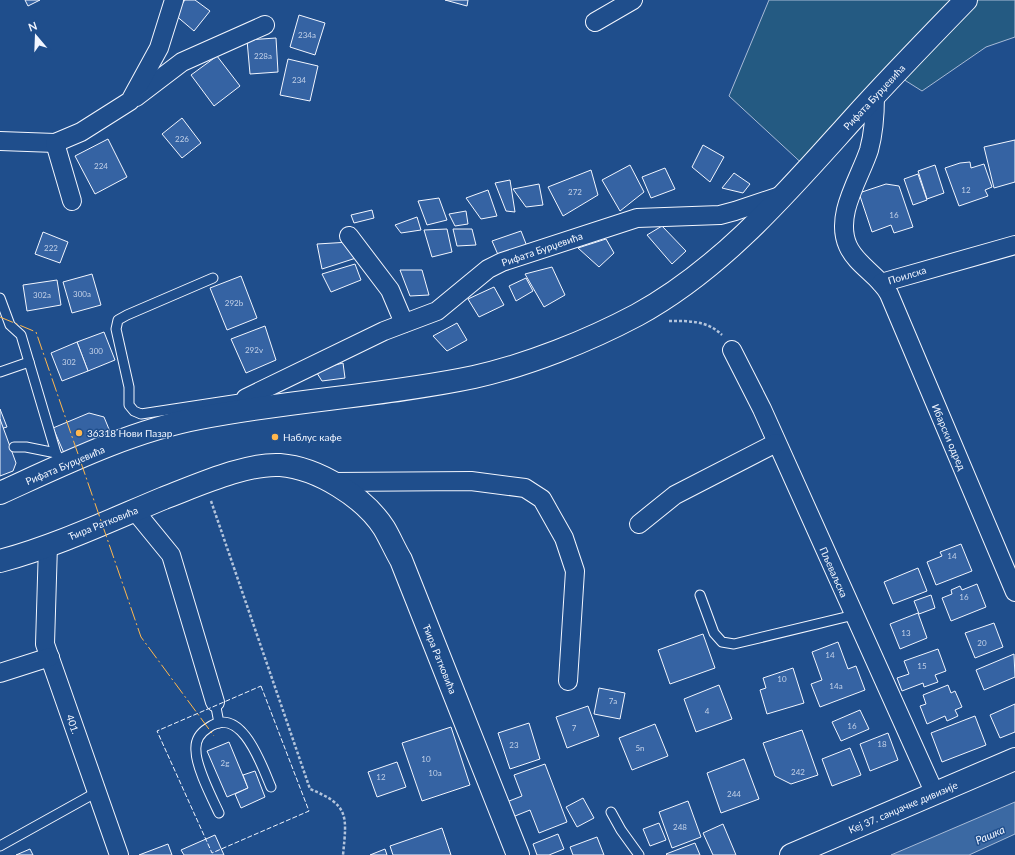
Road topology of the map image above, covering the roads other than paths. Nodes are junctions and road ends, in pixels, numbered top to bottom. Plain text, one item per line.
1 (174, 0) edge
2 (633, 0) edge
3 (966, 0) edge
4 (595, 22) dead end
5 (265, 24) dead end
6 (875, 95) junction
7 (130, 101) junction
8 (0, 141) edge
9 (55, 142) junction
10 (784, 194) junction
11 (72, 201) dead end
12 (349, 236) dead end
13 (1015, 245) edge
14 (213, 278) dead end
15 (881, 282) junction
16 (0, 298) edge
17 (404, 323) junction
18 (732, 350) road end
19 (29, 362) junction
20 (0, 372) edge
21 (247, 404) junction
22 (776, 442) junction
23 (14, 447) dead end
24 (58, 459) junction
25 (334, 482) junction
26 (0, 493) edge
27 (135, 511) junction
28 (639, 524) dead end
29 (48, 545) junction
30 (0, 561) edge
31 (1015, 592) edge
32 (700, 594) dead end
33 (854, 615) junction
34 (50, 657) junction
35 (0, 673) edge
36 (568, 681) dead end
37 (215, 702) joint
38 (219, 723) junction
39 (1015, 759) edge
40 (271, 787) dead end
41 (97, 792) junction
42 (935, 794) junction
43 (611, 812) dead end
44 (219, 814) dead end
45 (0, 846) edge
46 (119, 855) edge
47 (518, 855) edge
48 (639, 855) edge
49 (791, 855) edge

1 - 7 street
2 - 4 street
3 - 6 main road, Рифата Бурџевића
5 - 7 street
6 - 10 main road, Рифата Бурџевића
6 - 15 street, Поилска
7 - 9 street
8 - 9 street
9 - 11 street
10 - 17 street, Рифата Бурџевића
10 - 21 main road, Рифата Бурџевића
12 - 17 street
13 - 15 street, Поилска
14 - 21 lane
15 - 31 street, Ибарски одред
16 - 19 lane
17 - 21 street, Рифата Бурџевића
18 - 22 street, Пљеваљска
19 - 20 lane
19 - 24 lane
21 - 24 main road, Рифата Бурџевића
22 - 28 street
22 - 33 street, Пљеваљска
23 - 24 lane
24 - 26 main road, Рифата Бурџевића
25 - 27 main road, Ћира Ратковића
25 - 36 street, Ћира Ратковића
25 - 47 main road, Ћира Ратковића
27 - 29 main road, Ћира Ратковића
27 - 37 street
29 - 30 main road, Ћира Ратковића
29 - 34 street, 401.
32 - 33 lane
33 - 42 street, Пљеваљска
34 - 35 street
34 - 41 street, 401.
37 - 38 lane
38 - 40 lane
38 - 44 lane
39 - 42 main road, Кеј 37. санџачке дивизије
41 - 45 lane
41 - 46 street, 401.
42 - 49 main road, Кеј 37. санџачке дивизије
43 - 48 lane

